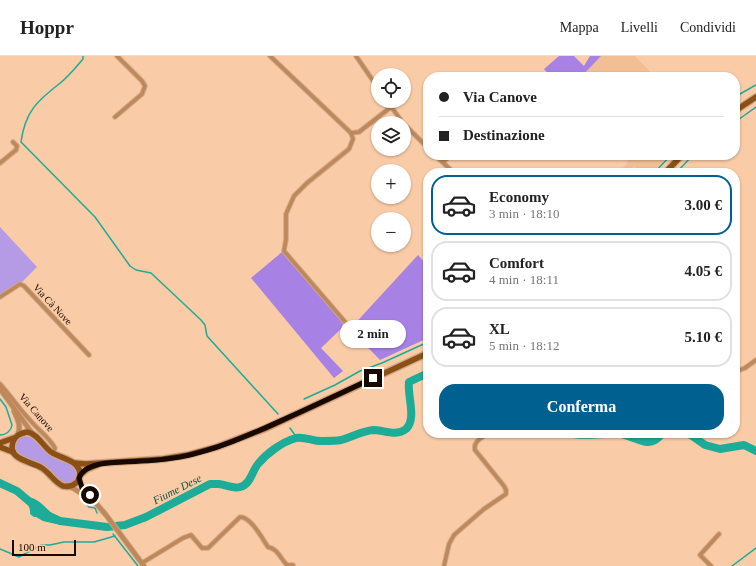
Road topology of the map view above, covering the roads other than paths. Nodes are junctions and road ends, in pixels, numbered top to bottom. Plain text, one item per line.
1 (117, 56) edge
2 (270, 56) edge
3 (356, 56) edge
4 (371, 78) edge
5 (756, 97) edge
6 (740, 107) edge
7 (390, 108) edge
8 (392, 108) edge
9 (398, 116) edge
10 (115, 118) dead end
11 (411, 130) edge
12 (351, 133) junction
13 (13, 142) dead end
14 (423, 143) edge
15 (441, 160) edge
16 (677, 160) edge
17 (443, 162) joint
18 (0, 163) edge
19 (449, 168) edge
20 (670, 168) edge
21 (0, 297) edge
22 (346, 323) dead end
23 (423, 354) edge
24 (89, 355) dead end
25 (756, 360) edge
26 (740, 370) edge
27 (0, 384) edge
28 (0, 389) edge
29 (11, 402) junction
30 (32, 433) junction
31 (16, 437) junction
32 (481, 438) edge
33 (0, 443) edge
34 (0, 448) edge
35 (13, 452) junction
36 (52, 453) junction
37 (109, 462) junction
38 (74, 463) junction
39 (79, 476) junction
40 (68, 486) junction
41 (97, 503) junction
42 (719, 534) dead end
43 (143, 565) edge
44 (293, 565) dead end
45 (444, 566) edge
46 (711, 566) edge

1 - 10 street
2 - 12 street
3 - 4 street
5 - 6 main road
7 - 12 street
8 - 9 street
11 - 14 street
12 - 22 street
13 - 18 street
15 - 17 street
16 - 20 main road
17 - 19 street
21 - 24 street, Via Cà Nove
23 - 37 main road
25 - 26 street
27 - 36 street, Via Canove
28 - 29 street, Via Canove
29 - 30 street, Via Canove
29 - 31 street, Via Canove
30 - 31 main road
30 - 36 main road
31 - 33 main road
31 - 35 main road
32 - 45 street
34 - 35 main road
35 - 40 main road
36 - 38 main road
37 - 38 main road
37 - 39 main road
38 - 39 main road
39 - 40 main road
39 - 41 street
40 - 41 street
41 - 43 street
42 - 46 street
43 - 44 street

